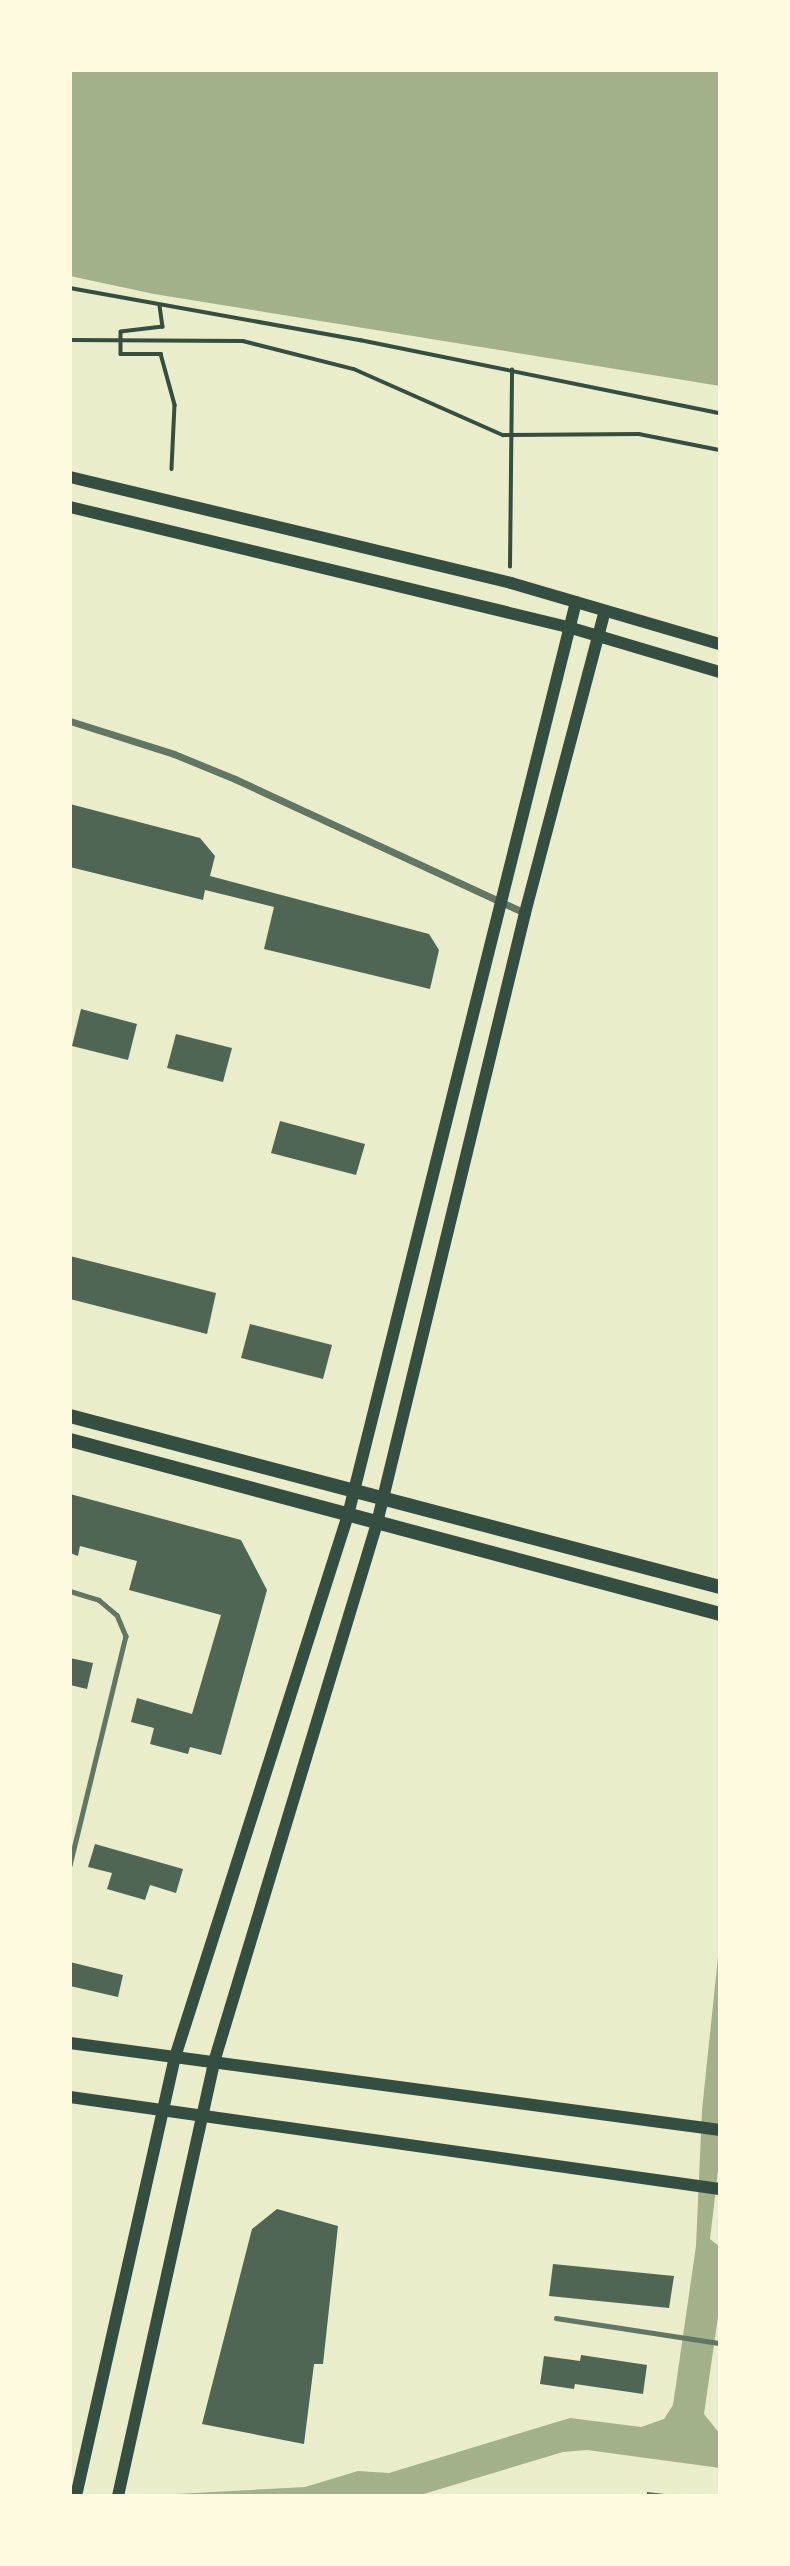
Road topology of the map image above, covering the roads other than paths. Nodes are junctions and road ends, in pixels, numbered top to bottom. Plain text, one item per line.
1 (70, 477) edge
2 (70, 506) edge
3 (576, 602) junction
4 (605, 611) junction
5 (568, 628) junction
6 (598, 636) junction
7 (720, 644) edge
8 (720, 672) edge
9 (70, 721) edge
10 (501, 902) junction
11 (525, 913) junction
12 (70, 1416) edge
13 (70, 1440) edge
14 (354, 1491) junction
15 (383, 1499) junction
16 (348, 1515) junction
17 (377, 1523) junction
18 (720, 1587) edge
19 (70, 1591) edge
20 (720, 1614) edge
21 (70, 1865) edge
22 (70, 2043) edge
23 (176, 2057) junction
24 (214, 2062) junction
25 (70, 2097) edge
26 (164, 2109) junction
27 (202, 2114) junction
28 (720, 2130) edge
29 (720, 2189) edge
30 (556, 2318) dead end
31 (720, 2343) edge
32 (77, 2493) edge
33 (118, 2496) edge

1 - 3 main road
2 - 5 main road
3 - 4 main road
3 - 5 main road
4 - 6 main road
4 - 7 main road
5 - 6 main road
5 - 10 main road
6 - 8 main road
6 - 11 main road
9 - 10 street
10 - 11 street
10 - 14 main road
11 - 15 main road
12 - 14 main road
13 - 16 main road
14 - 15 main road
14 - 16 main road
15 - 17 main road
15 - 18 main road
16 - 17 main road
16 - 23 main road
17 - 20 main road
17 - 24 main road
19 - 21 lane
22 - 23 main road
23 - 24 main road
23 - 26 main road
24 - 27 main road
24 - 28 main road
25 - 26 main road
26 - 27 main road
26 - 32 main road
27 - 29 main road
27 - 33 main road
30 - 31 lane

